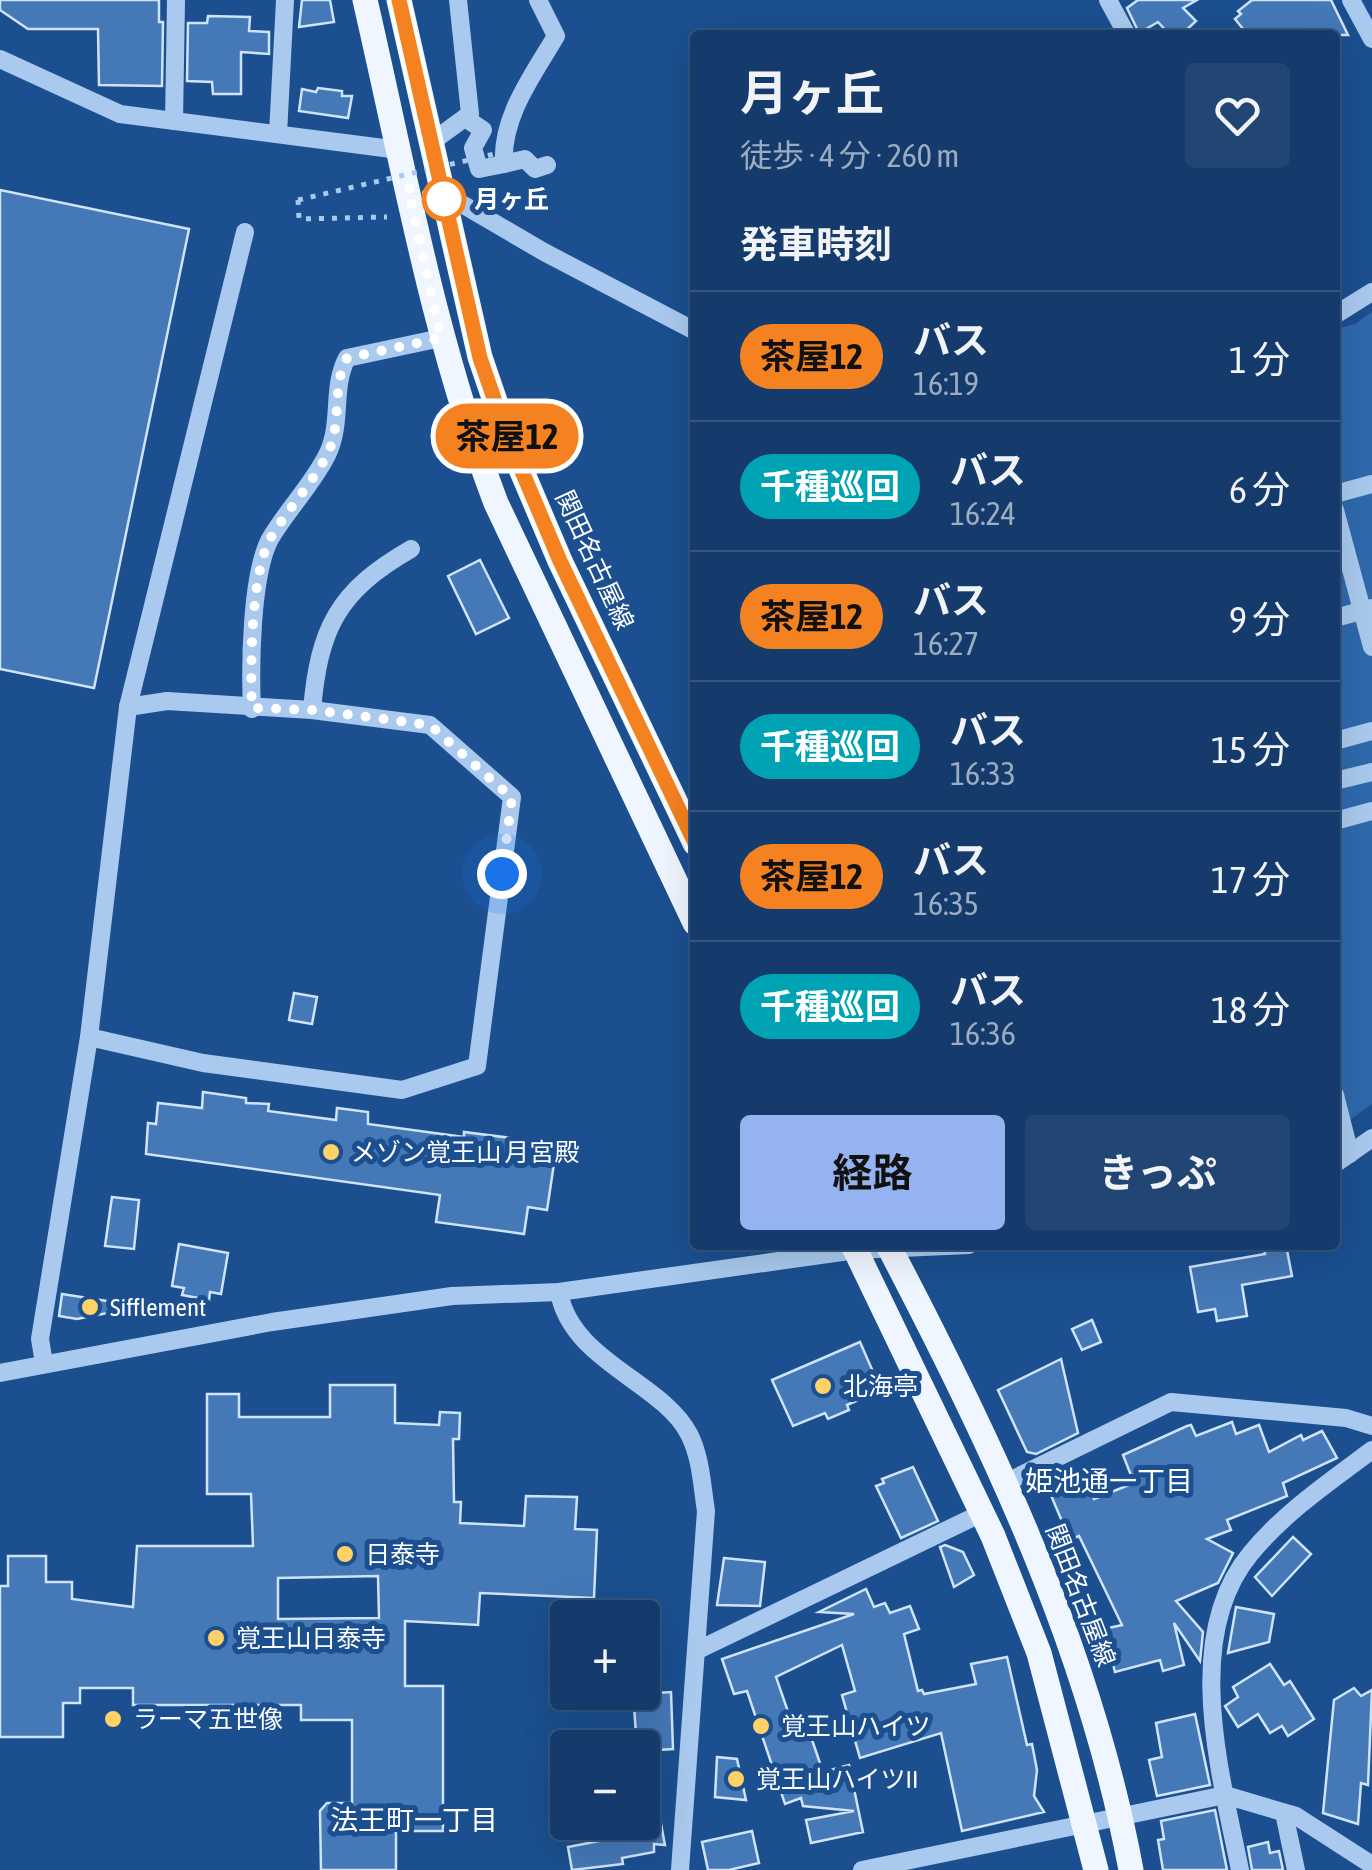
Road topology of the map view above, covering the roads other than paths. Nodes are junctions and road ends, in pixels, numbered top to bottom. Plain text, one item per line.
1 (176, 0) edge
2 (285, 0) edge
3 (364, 0) edge
4 (399, 0) edge
5 (458, 0) edge
6 (538, 0) edge
7 (1108, 0) edge
8 (1352, 0) edge
9 (1124, 30) edge
10 (1372, 39) edge
11 (0, 59) edge
12 (465, 118) junction
13 (174, 121) junction
14 (278, 134) junction
15 (433, 141) junction
16 (399, 150) junction
17 (504, 158) junction
18 (546, 165) dead end
19 (443, 193) junction
20 (245, 232) dead end
21 (1372, 292) edge
22 (1340, 313) edge
23 (690, 328) edge
24 (441, 338) junction
25 (1372, 484) edge
26 (1340, 493) edge
27 (1340, 525) edge
28 (411, 550) dead end
29 (1367, 609) edge
30 (1340, 617) edge
31 (1372, 647) edge
32 (128, 706) junction
33 (252, 708) junction
34 (312, 710) junction
35 (1372, 731) edge
36 (1340, 741) edge
37 (1372, 772) edge
38 (1340, 781) edge
39 (1372, 812) edge
40 (1340, 821) edge
41 (690, 834) edge
42 (690, 912) edge
43 (89, 1037) junction
44 (1372, 1138) edge
45 (1343, 1159) edge
46 (842, 1250) edge
47 (856, 1250) edge
48 (890, 1250) edge
49 (559, 1292) junction
50 (44, 1363) junction
51 (0, 1374) edge
52 (1371, 1425) edge
53 (1372, 1450) edge
54 (1005, 1483) junction
55 (982, 1513) junction
56 (696, 1651) junction
57 (1225, 1796) junction
58 (1284, 1812) junction
59 (1122, 1816) junction
60 (1083, 1822) junction
61 (1372, 1865) edge
62 (680, 1870) edge
63 (862, 1870) edge
64 (1096, 1870) edge
65 (1132, 1870) edge
66 (1240, 1870) edge
67 (1296, 1870) edge

1 - 13 street
2 - 14 street
3 - 16 main road
4 - 15 main road, 関田名古屋線
5 - 12 street
6 - 17 street
7 - 9 street
8 - 10 street
11 - 13 street
12 - 15 street
12 - 17 street
13 - 14 street
14 - 16 street
15 - 19 main road, 関田名古屋線
16 - 24 main road
17 - 18 street
19 - 23 street
19 - 41 main road, 関田名古屋線
20 - 32 street
21 - 22 street
24 - 33 street
24 - 42 main road
25 - 26 street
27 - 29 street
28 - 34 street
29 - 30 street
29 - 31 street
32 - 33 street
32 - 43 street
33 - 34 street
34 - 43 street
35 - 36 street
37 - 38 street
39 - 40 street
43 - 50 street
44 - 45 street
46 - 49 street
47 - 55 main road
48 - 54 main road, 関田名古屋線
49 - 50 street
49 - 56 street
50 - 51 street
52 - 54 street
53 - 57 street
54 - 59 main road, 関田名古屋線
55 - 56 street
55 - 60 main road
56 - 62 street
57 - 58 street
57 - 59 street
57 - 66 street
58 - 61 street
58 - 67 street
59 - 60 street
59 - 65 main road, 関田名古屋線
60 - 63 street
60 - 64 main road

